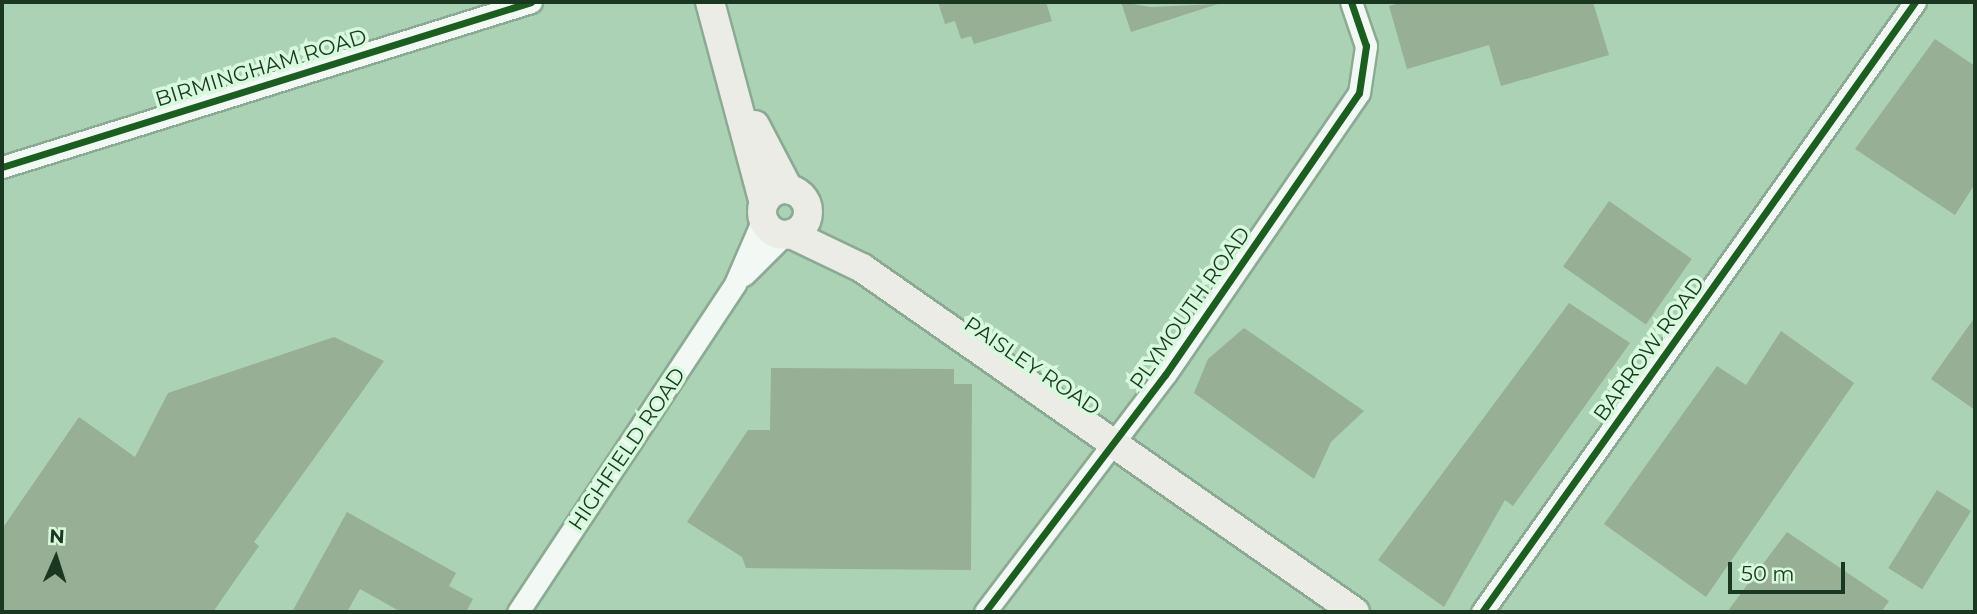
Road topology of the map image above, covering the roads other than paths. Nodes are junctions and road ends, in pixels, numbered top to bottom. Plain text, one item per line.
1 (531, 2) edge
2 (710, 2) edge
3 (1351, 2) edge
4 (1915, 2) edge
5 (2, 167) edge
6 (783, 215) junction
7 (1116, 444) junction
8 (518, 612) edge
9 (985, 612) edge
10 (1354, 612) edge
11 (1482, 612) edge

1 - 5 street, BIRMINGHAM ROAD
2 - 6 main road, PAISLEY ROAD
3 - 7 street, PLYMOUTH ROAD
4 - 11 street, BARROW ROAD
6 - 7 main road, PAISLEY ROAD
6 - 8 street, HIGHFIELD ROAD
7 - 9 street, PLYMOUTH ROAD
7 - 10 main road, PAISLEY ROAD

